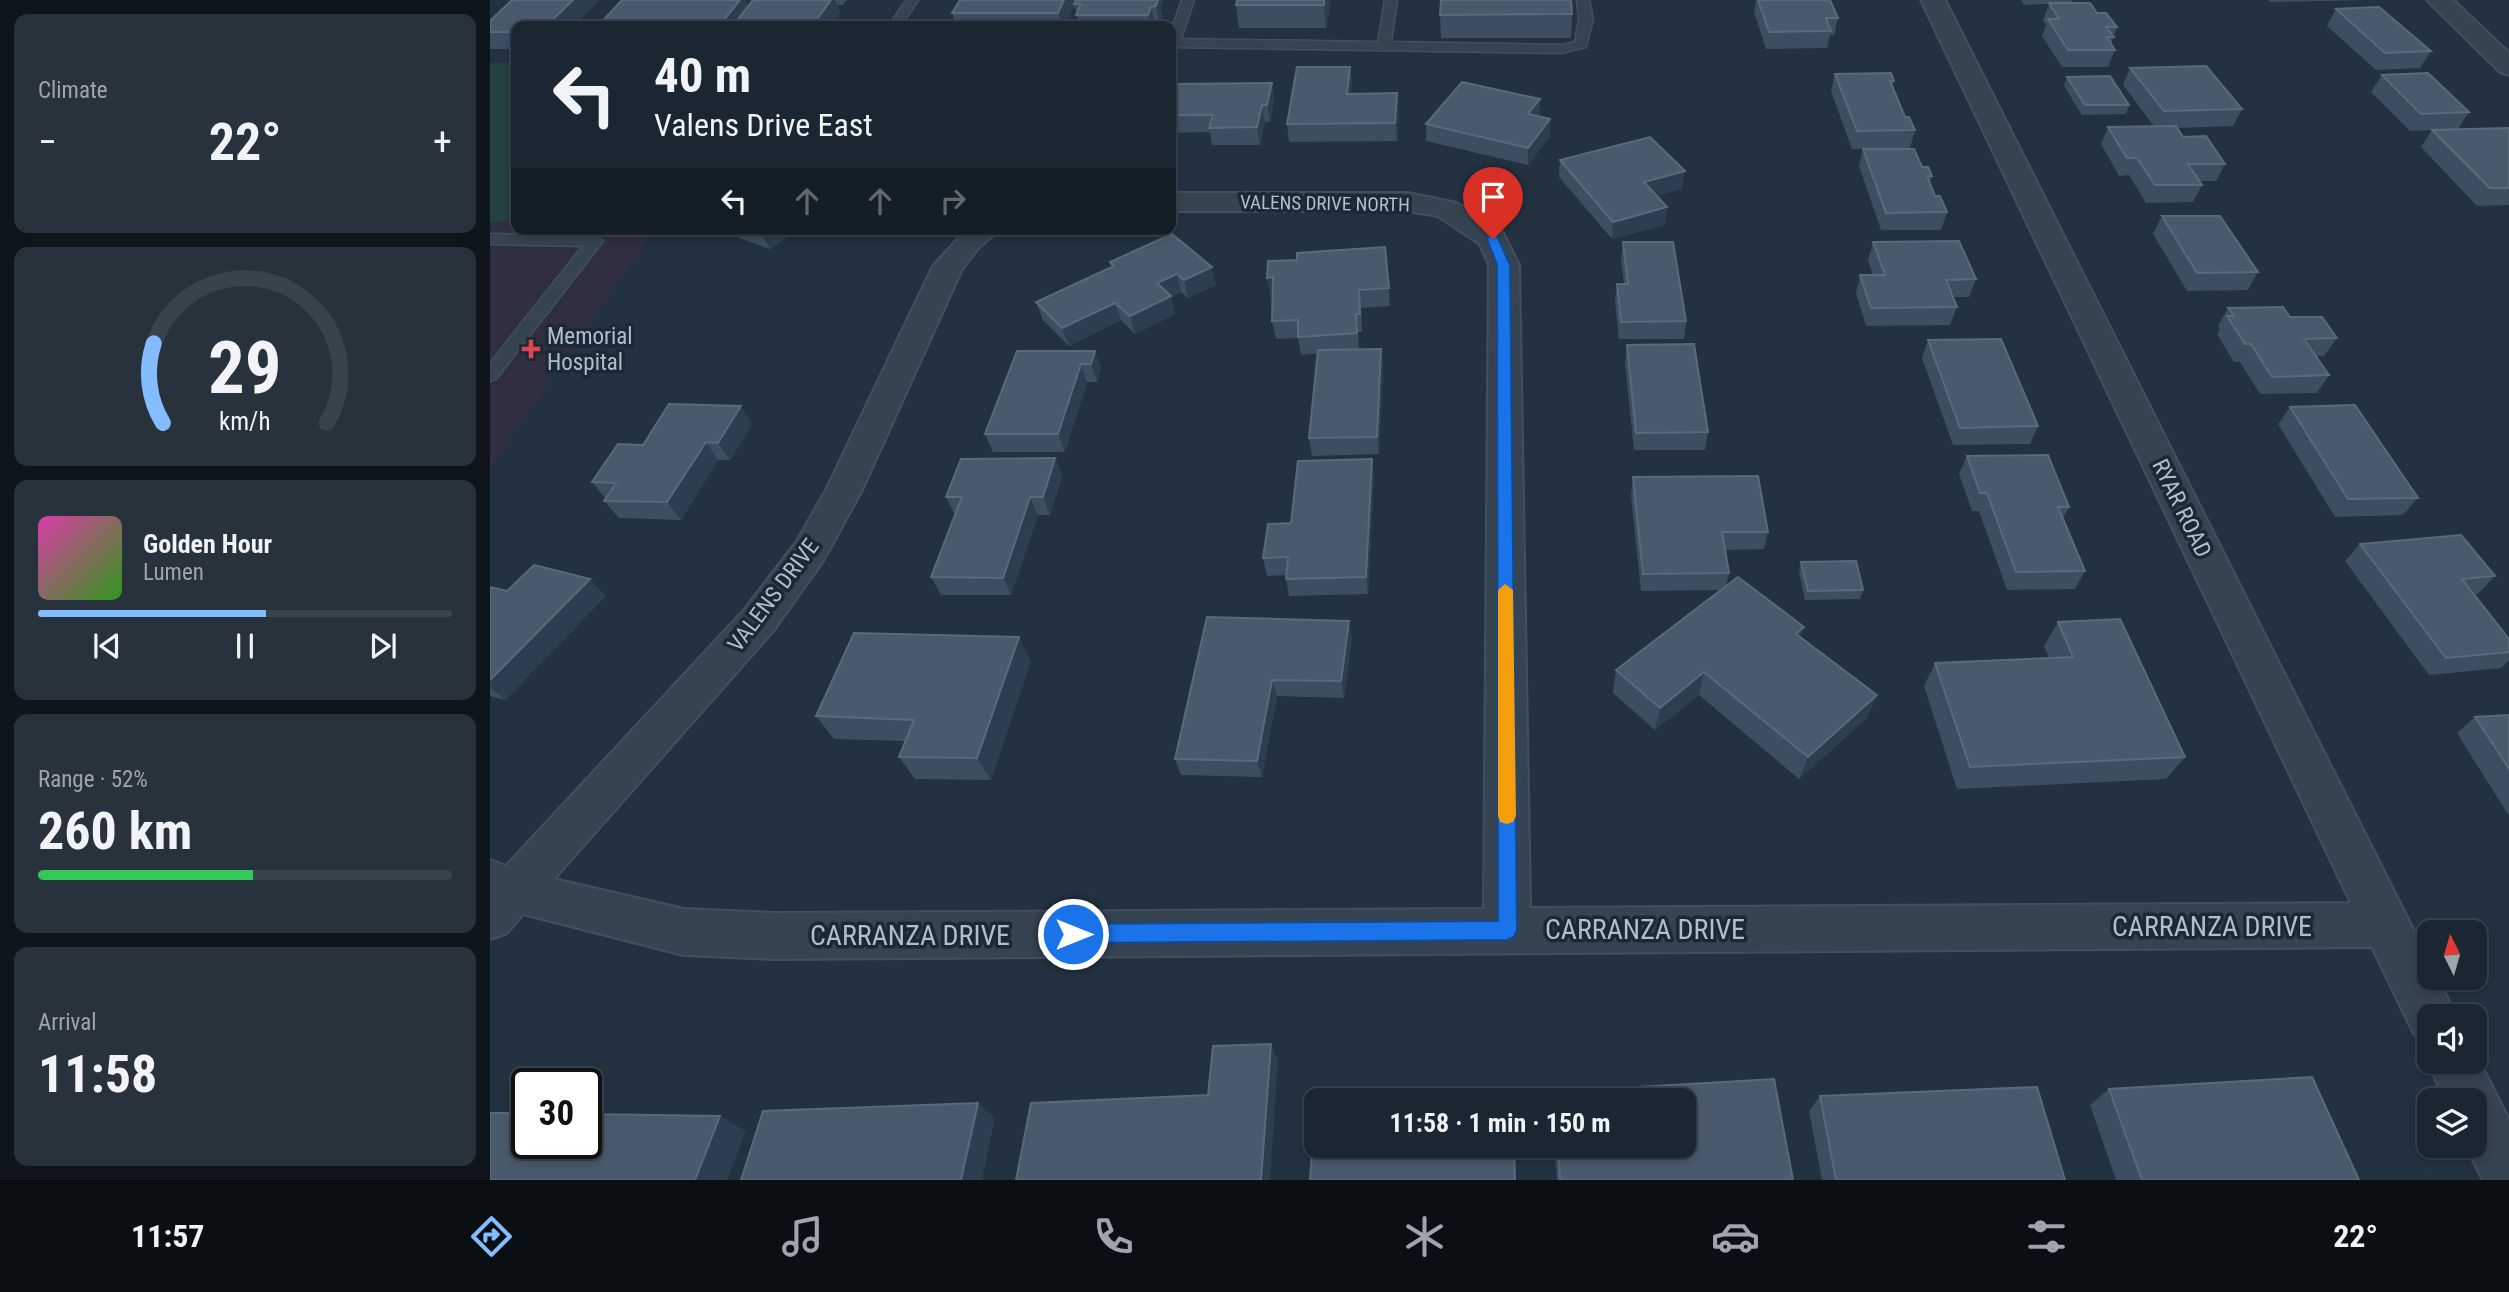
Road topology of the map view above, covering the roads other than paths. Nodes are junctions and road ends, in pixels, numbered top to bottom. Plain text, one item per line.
1 (912, 0) edge
2 (1188, 0) edge
3 (1391, 0) edge
4 (1583, 0) edge
5 (1933, 0) edge
6 (2439, 0) edge
7 (898, 21) edge
8 (1176, 32) edge
9 (1176, 43) edge
10 (1384, 47) junction
11 (2509, 67) edge
12 (1176, 202) edge
13 (978, 235) edge
14 (490, 239) edge
15 (490, 375) edge
16 (498, 896) edge
17 (2386, 925) junction
18 (1507, 930) junction
19 (2425, 1004) edge
20 (2487, 1132) edge
21 (2509, 1176) edge

1 - 7 lane
2 - 8 lane
3 - 10 lane
4 - 10 lane
5 - 17 street, RYAR ROAD
6 - 11 street
9 - 10 lane
12 - 18 street, VALENS DRIVE NORTH
13 - 16 street, VALENS DRIVE
14 - 15 lane
16 - 18 street, CARRANZA DRIVE
17 - 18 street, CARRANZA DRIVE
17 - 19 street, RYAR ROAD
20 - 21 street

